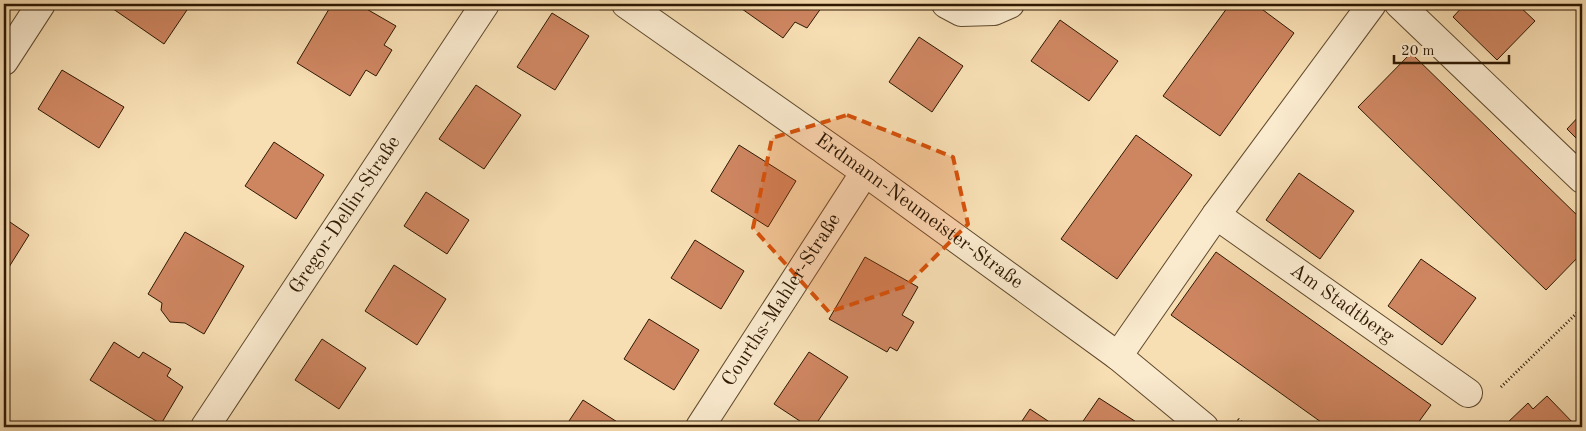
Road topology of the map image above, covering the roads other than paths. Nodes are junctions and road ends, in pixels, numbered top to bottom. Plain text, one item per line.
1 (41, 4) edge
2 (485, 4) edge
3 (626, 4) edge
4 (946, 4) edge
5 (1010, 4) edge
6 (1372, 4) edge
7 (1399, 4) edge
8 (4, 61) edge
9 (866, 172) junction
10 (1582, 178) edge
11 (1216, 215) junction
12 (1118, 356) junction
13 (1468, 393) dead end
14 (1202, 426) edge
15 (206, 427) edge
16 (700, 427) edge

1 - 8 street
2 - 15 street, Gregor-Dellin-Straße
3 - 9 street, Erdmann-Neumeister-Straße
4 - 5 street
6 - 11 street
7 - 10 street
9 - 12 street, Erdmann-Neumeister-Straße
9 - 16 street, Courths-Mahler-Straße
11 - 12 street
11 - 13 street, Am Stadtberg
12 - 14 street, Erdmann-Neumeister-Straße

